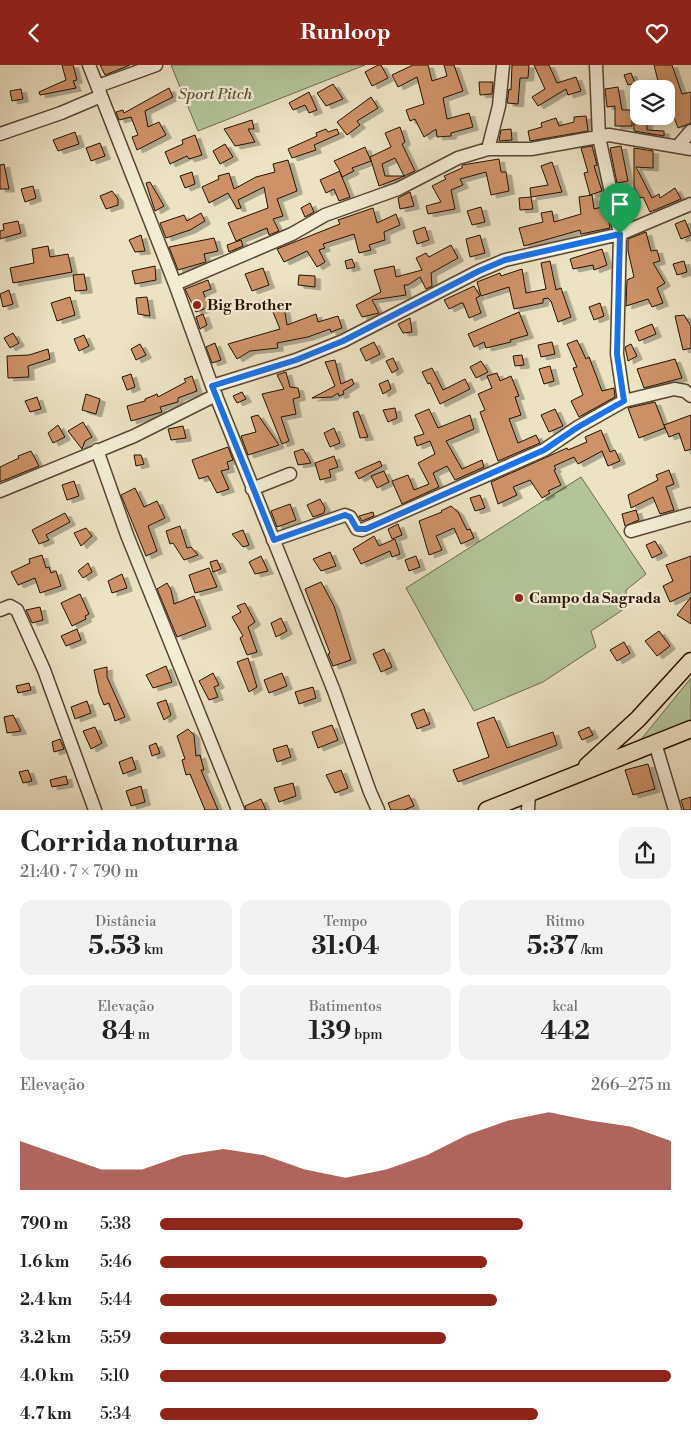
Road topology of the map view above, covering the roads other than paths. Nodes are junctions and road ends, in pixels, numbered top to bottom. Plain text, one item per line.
1 (89, 65) edge
2 (156, 65) edge
3 (503, 65) edge
4 (596, 65) edge
5 (100, 91) junction
6 (691, 131) edge
7 (0, 134) edge
8 (599, 137) junction
9 (678, 147) junction
10 (488, 149) junction
11 (691, 149) edge
12 (691, 204) edge
13 (620, 234) junction
14 (175, 284) junction
15 (214, 391) junction
16 (691, 396) edge
17 (624, 401) junction
18 (97, 450) junction
19 (290, 474) dead end
20 (252, 489) junction
21 (0, 491) edge
22 (691, 514) edge
23 (631, 531) dead end
24 (274, 540) junction
25 (0, 610) edge
26 (691, 661) edge
27 (691, 729) edge
28 (654, 743) junction
29 (580, 773) junction
30 (529, 793) junction
31 (95, 810) edge
32 (238, 810) edge
33 (378, 810) edge
34 (487, 810) edge
35 (528, 810) edge
36 (675, 810) edge

1 - 5 street
2 - 5 street
3 - 10 street
4 - 8 street
5 - 7 street
5 - 14 street
6 - 9 street
8 - 9 street
8 - 10 street
8 - 13 street
9 - 11 street
10 - 14 street
12 - 13 street
13 - 15 street
13 - 17 street
14 - 15 street
15 - 18 street
15 - 20 street
16 - 17 street
17 - 24 street
18 - 21 street
18 - 32 street
19 - 20 street
20 - 24 street
22 - 23 street
24 - 33 street
25 - 31 street
26 - 29 main road
27 - 28 main road
28 - 29 main road
28 - 36 street
29 - 30 main road
30 - 34 main road
30 - 35 street

